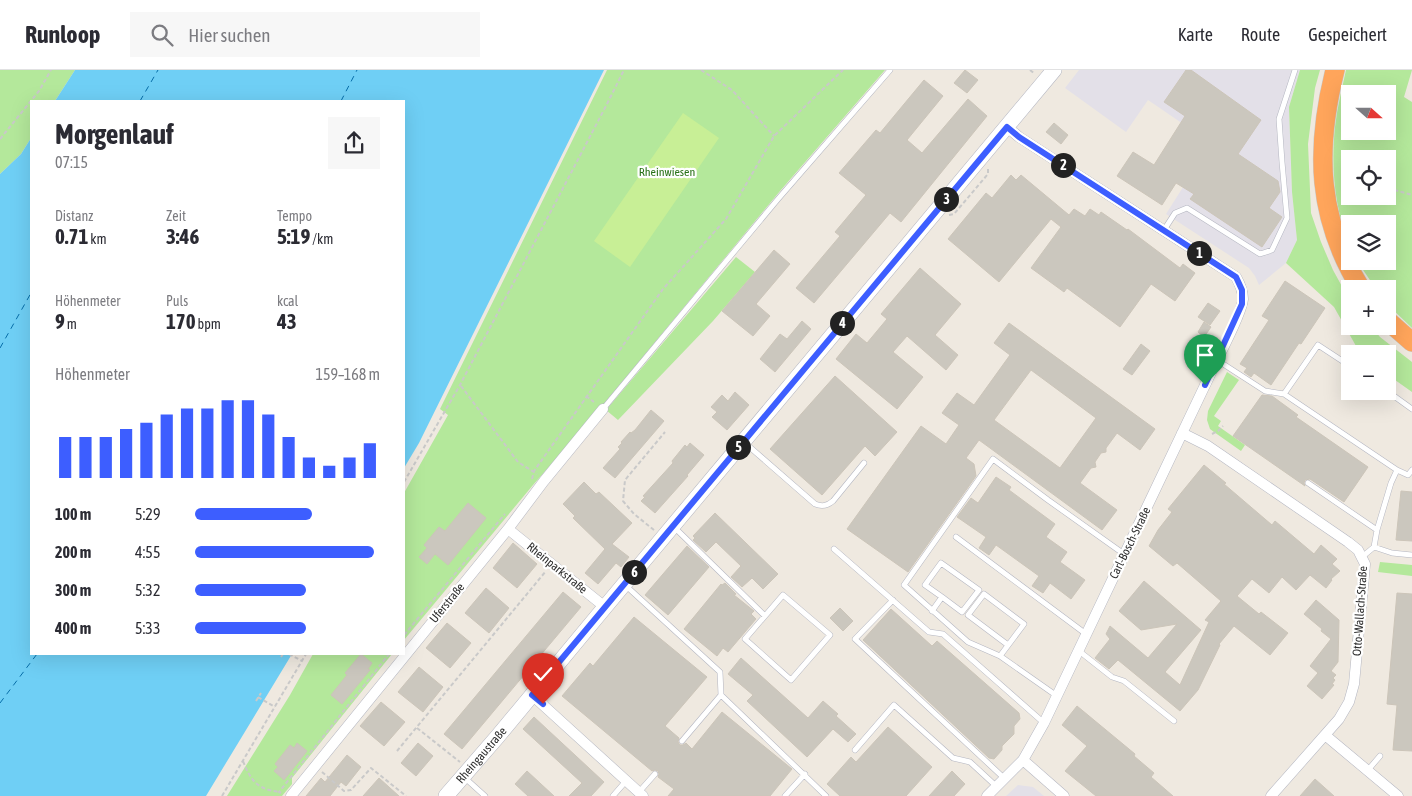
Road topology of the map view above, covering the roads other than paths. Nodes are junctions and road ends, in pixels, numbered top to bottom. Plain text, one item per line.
1 (890, 70) edge
2 (1054, 70) edge
3 (1295, 70) edge
4 (1335, 70) edge
5 (1007, 127) junction
6 (1164, 230) junction
7 (1356, 280) edge
8 (1396, 329) edge
9 (1412, 342) edge
10 (1218, 360) junction
11 (1341, 360) edge
12 (1284, 394) junction
13 (1396, 397) edge
14 (1412, 408) edge
15 (603, 409) joint
16 (1182, 433) junction
17 (743, 442) junction
18 (864, 463) dead end
19 (1397, 470) junction
20 (1411, 474) edge
21 (1308, 483) dead end
22 (672, 526) junction
23 (508, 529) junction
24 (1377, 530) junction
25 (956, 537) dead end
26 (1374, 547) junction
27 (834, 549) dead end
28 (1124, 554) junction
29 (1412, 555) edge
30 (1362, 557) junction
31 (624, 584) junction
32 (942, 597) junction
33 (893, 600) junction
34 (605, 607) junction
35 (932, 611) junction
36 (764, 616) junction
37 (1087, 634) junction
38 (1008, 645) junction
39 (1079, 650) junction
40 (1000, 656) junction
41 (532, 695) junction
42 (721, 695) junction
43 (1057, 696) junction
44 (1174, 721) dead end
45 (1044, 723) junction
46 (1325, 735) junction
47 (682, 741) dead end
48 (855, 750) dead end
49 (1380, 756) dead end
50 (1023, 760) junction
51 (462, 769) junction
52 (1367, 771) junction
53 (655, 774) dead end
54 (805, 774) junction
55 (1006, 779) junction
56 (626, 781) junction
57 (997, 787) junction
58 (641, 794) edge
59 (291, 796) edge
60 (446, 796) edge
61 (485, 796) edge
62 (612, 796) edge
63 (785, 796) edge
64 (826, 796) edge
65 (987, 796) edge
66 (1064, 796) edge
67 (1271, 796) edge
68 (1398, 796) edge

1 - 15 lane
2 - 5 street, Rheingaustraße
3 - 6 lane
4 - 7 highway
5 - 6 street
5 - 17 street, Rheingaustraße
6 - 10 street, Carl-Bosch-Straße
8 - 9 highway
10 - 12 lane
10 - 16 street, Carl-Bosch-Straße
11 - 12 lane
12 - 19 lane
13 - 14 lane
15 - 23 street, Uferstraße
16 - 28 street, Carl-Bosch-Straße
16 - 30 street, Otto-Wallach-Straße
17 - 18 lane
17 - 22 street, Rheingaustraße
19 - 20 lane
19 - 24 lane
21 - 24 lane
22 - 31 street, Rheingaustraße
22 - 36 lane
23 - 34 street, Rheinparkstraße
23 - 59 street, Uferstraße
24 - 26 lane
25 - 37 lane
26 - 29 lane
26 - 30 lane
27 - 33 lane
28 - 35 lane
28 - 37 street, Carl-Bosch-Straße
30 - 46 street, Otto-Wallach-Straße
31 - 34 street, Rheingaustraße
31 - 42 lane
32 - 32 lane
32 - 35 lane
33 - 45 lane
33 - 55 lane
34 - 41 street, Rheingaustraße
35 - 40 lane
36 - 36 lane
37 - 39 street, Carl-Bosch-Straße
38 - 38 lane
38 - 40 lane
39 - 43 street, Carl-Bosch-Straße
39 - 44 lane
40 - 43 lane
41 - 51 street, Rheingaustraße
41 - 56 street
42 - 47 lane
42 - 54 lane
43 - 45 street, Carl-Bosch-Straße
45 - 50 street, Carl-Bosch-Straße
46 - 52 street
46 - 67 street, Otto-Wallach-Straße
48 - 57 lane
49 - 52 lane
50 - 55 street, Carl-Bosch-Straße
50 - 66 street
51 - 60 street, Rheingaustraße
51 - 61 lane
52 - 68 street
53 - 58 lane
54 - 63 lane
54 - 64 lane
55 - 57 street, Carl-Bosch-Straße
56 - 58 street
56 - 62 lane
57 - 65 street, Carl-Bosch-Straße

